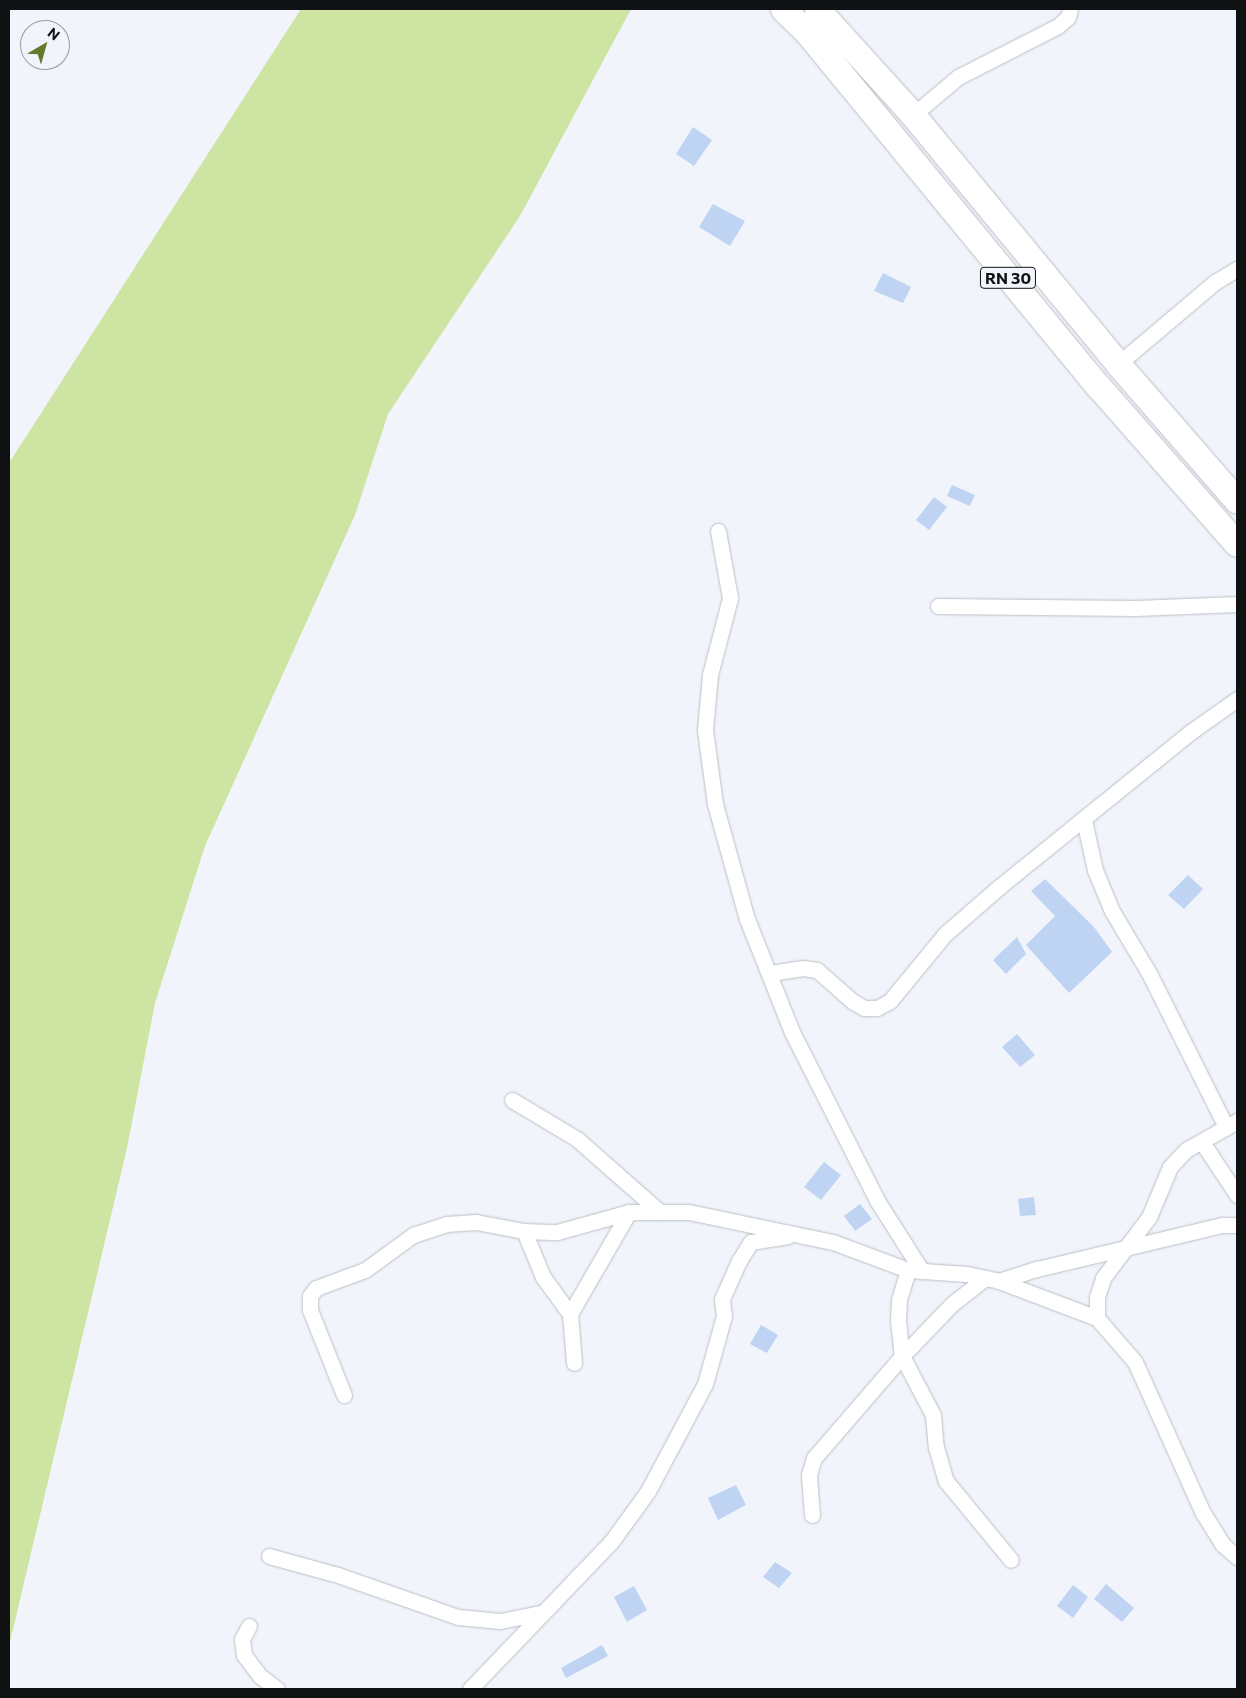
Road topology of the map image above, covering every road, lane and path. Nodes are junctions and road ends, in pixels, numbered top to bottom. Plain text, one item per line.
1 (783, 9) edge
2 (817, 9) edge
3 (1070, 9) edge
4 (913, 115) junction
5 (1237, 268) edge
6 (1118, 364) junction
7 (1237, 501) edge
8 (718, 531) dead end
9 (1237, 544) edge
10 (1237, 604) edge
11 (938, 606) dead end
12 (1237, 699) edge
13 (1084, 820) junction
14 (771, 973) junction
15 (512, 1100) dead end
16 (1232, 1124) edge
17 (1202, 1142) junction
18 (1237, 1195) edge
19 (628, 1212) junction
20 (660, 1212) junction
21 (738, 1221) junction
22 (1237, 1225) edge
23 (524, 1231) junction
24 (792, 1235) junction
25 (751, 1242) junction
26 (1124, 1248) junction
27 (915, 1270) junction
28 (992, 1279) junction
29 (570, 1314) junction
30 (1097, 1318) junction
31 (902, 1356) junction
32 (574, 1363) dead end
33 (344, 1395) dead end
34 (812, 1515) dead end
35 (269, 1556) dead end
36 (1237, 1558) edge
37 (1011, 1560) dead end
38 (541, 1613) junction
39 (249, 1626) dead end
40 (277, 1689) edge
41 (470, 1689) edge

1 - 9 main road, RN 30
2 - 4 main road, RN 30 / RN 30
3 - 4 street
4 - 6 main road, RN 30 / RN 30
5 - 6 street
6 - 7 main road, RN 30 / RN 30
8 - 14 street
10 - 11 street
12 - 13 street
13 - 14 street
13 - 16 street
14 - 27 street
15 - 20 street
16 - 17 street
17 - 18 street
17 - 26 street
19 - 20 street
19 - 23 street
19 - 29 street
20 - 21 street
21 - 24 street
21 - 25 street
22 - 26 street
23 - 29 street
23 - 33 street
24 - 25 street
24 - 27 street
25 - 38 street
26 - 28 street
26 - 30 street
27 - 28 street
27 - 31 street
28 - 30 street
28 - 31 street
29 - 32 street
30 - 36 street
31 - 34 street
31 - 37 street
35 - 38 street
38 - 41 street
39 - 40 street

